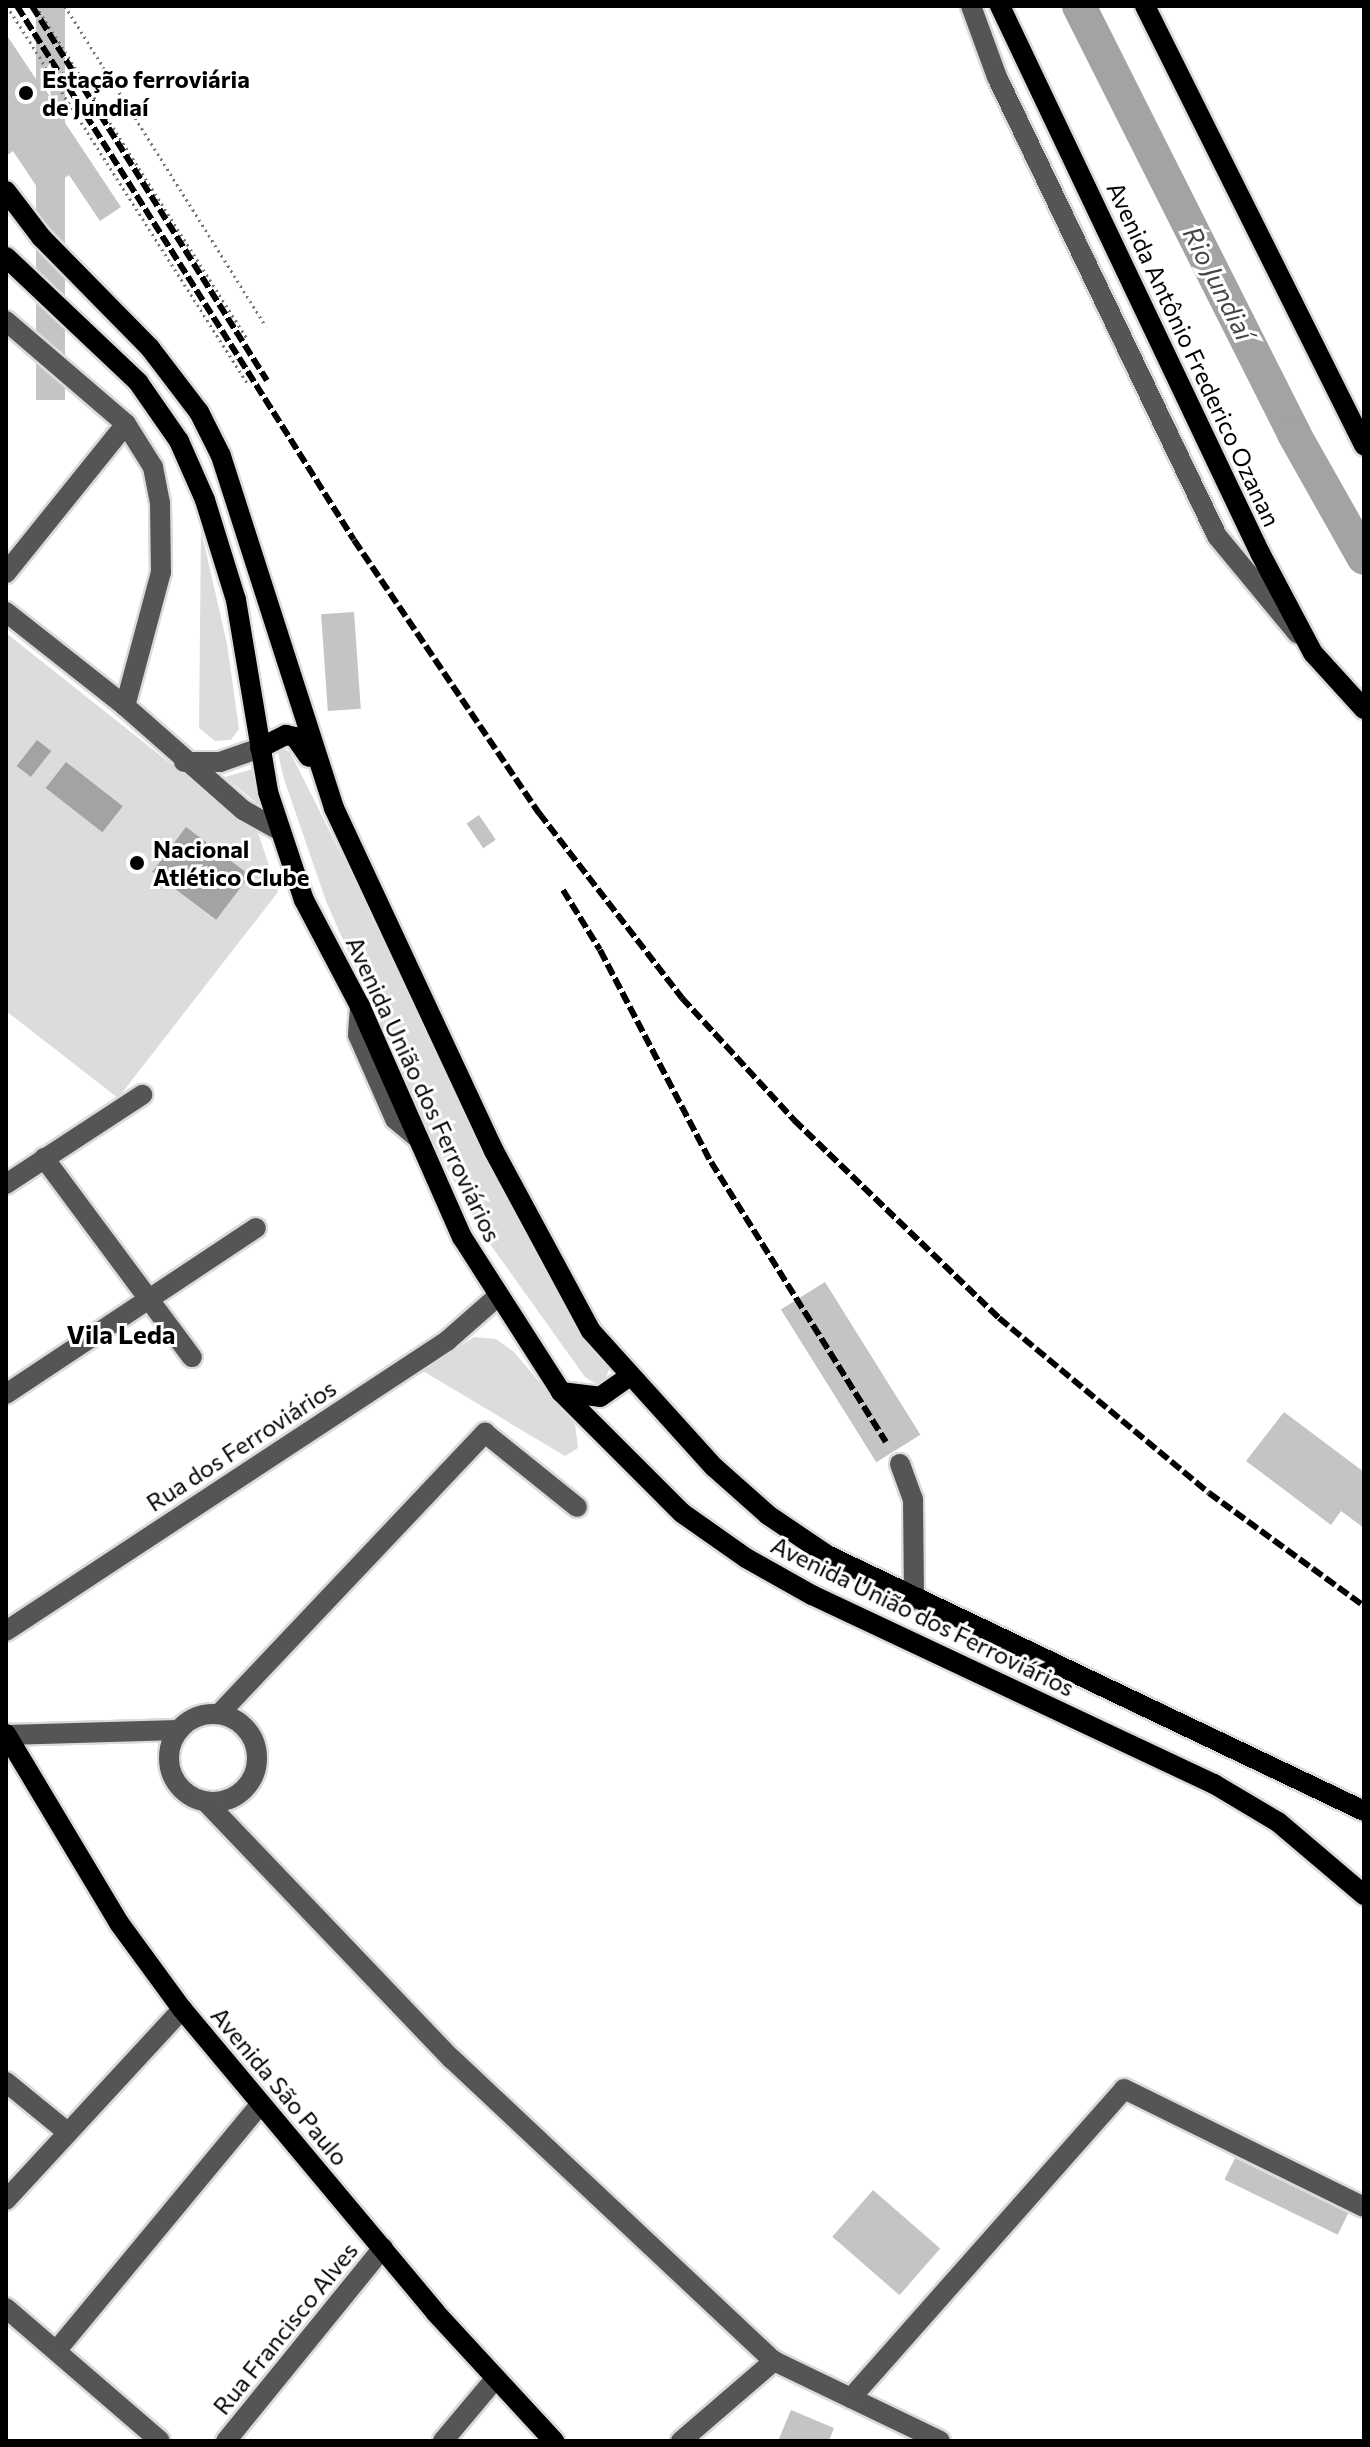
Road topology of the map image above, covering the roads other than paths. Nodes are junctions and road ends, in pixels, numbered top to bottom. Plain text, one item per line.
1 (971, 6) edge
2 (1000, 6) edge
3 (1145, 6) edge
4 (6, 191) edge
5 (6, 257) edge
6 (87, 285) junction
7 (64, 311) junction
8 (6, 321) edge
9 (126, 424) junction
10 (1364, 445) edge
11 (6, 573) edge
12 (6, 612) edge
13 (1313, 653) junction
14 (125, 706) junction
15 (1364, 709) edge
16 (260, 748) junction
17 (184, 762) junction
18 (318, 770) junction
19 (277, 829) junction
20 (142, 1095) dead end
21 (44, 1158) junction
22 (6, 1184) edge
23 (256, 1228) dead end
24 (498, 1296) junction
25 (148, 1301) junction
26 (192, 1357) dead end
27 (629, 1377) junction
28 (561, 1392) junction
29 (6, 1394) edge
30 (900, 1464) dead end
31 (577, 1507) dead end
32 (914, 1600) junction
33 (6, 1631) edge
34 (220, 1713) junction
35 (178, 1730) junction
36 (6, 1734) edge
37 (206, 1802) junction
38 (1364, 1811) edge
39 (1364, 1895) edge
40 (182, 2009) junction
41 (6, 2082) edge
42 (260, 2105) junction
43 (66, 2131) junction
44 (6, 2200) edge
45 (1364, 2207) edge
46 (383, 2248) junction
47 (6, 2308) edge
48 (57, 2350) junction
49 (774, 2361) junction
50 (495, 2379) junction
51 (851, 2398) junction
52 (160, 2441) edge
53 (226, 2441) edge
54 (443, 2441) edge
55 (554, 2441) edge
56 (681, 2441) edge
57 (940, 2441) edge

1 - 13 street
2 - 13 main road, Avenida Antônio Frederico Ozanan
3 - 10 main road
4 - 6 main road, Avenida União dos Ferroviários
5 - 7 main road, Avenida União dos Ferroviários
6 - 7 main road
6 - 18 main road, Avenida União dos Ferroviários
7 - 16 main road, Avenida União dos Ferroviários
8 - 9 street
9 - 11 street
9 - 14 street
12 - 14 street
13 - 15 main road, Avenida Antônio Frederico Ozanan
14 - 17 street
16 - 17 street
16 - 18 main road
16 - 19 main road, Avenida União dos Ferroviários
17 - 19 street
18 - 27 main road, Avenida União dos Ferroviários
19 - 24 main road, Avenida União dos Ferroviários
20 - 21 street
21 - 22 street
21 - 25 street
23 - 25 street
24 - 28 main road, Avenida União dos Ferroviários
24 - 33 street, Rua dos Ferroviários
25 - 26 street
25 - 29 street
27 - 28 main road
27 - 32 main road, Avenida União dos Ferroviários
28 - 39 main road, Avenida União dos Ferroviários
30 - 32 street
31 - 34 street
32 - 38 main road, Avenida União dos Ferroviários
34 - 35 street
34 - 37 street
35 - 36 street
35 - 37 street
36 - 40 main road, Avenida São Paulo
37 - 49 street
40 - 42 main road, Avenida São Paulo
40 - 43 street
41 - 43 street
42 - 46 main road, Avenida São Paulo
42 - 48 street
43 - 44 street
45 - 51 street
46 - 50 main road, Avenida São Paulo
46 - 53 street, Rua Francisco Alves
47 - 48 street
48 - 52 street
49 - 51 street
49 - 56 street
50 - 54 street
50 - 55 main road, Avenida São Paulo
51 - 57 street

